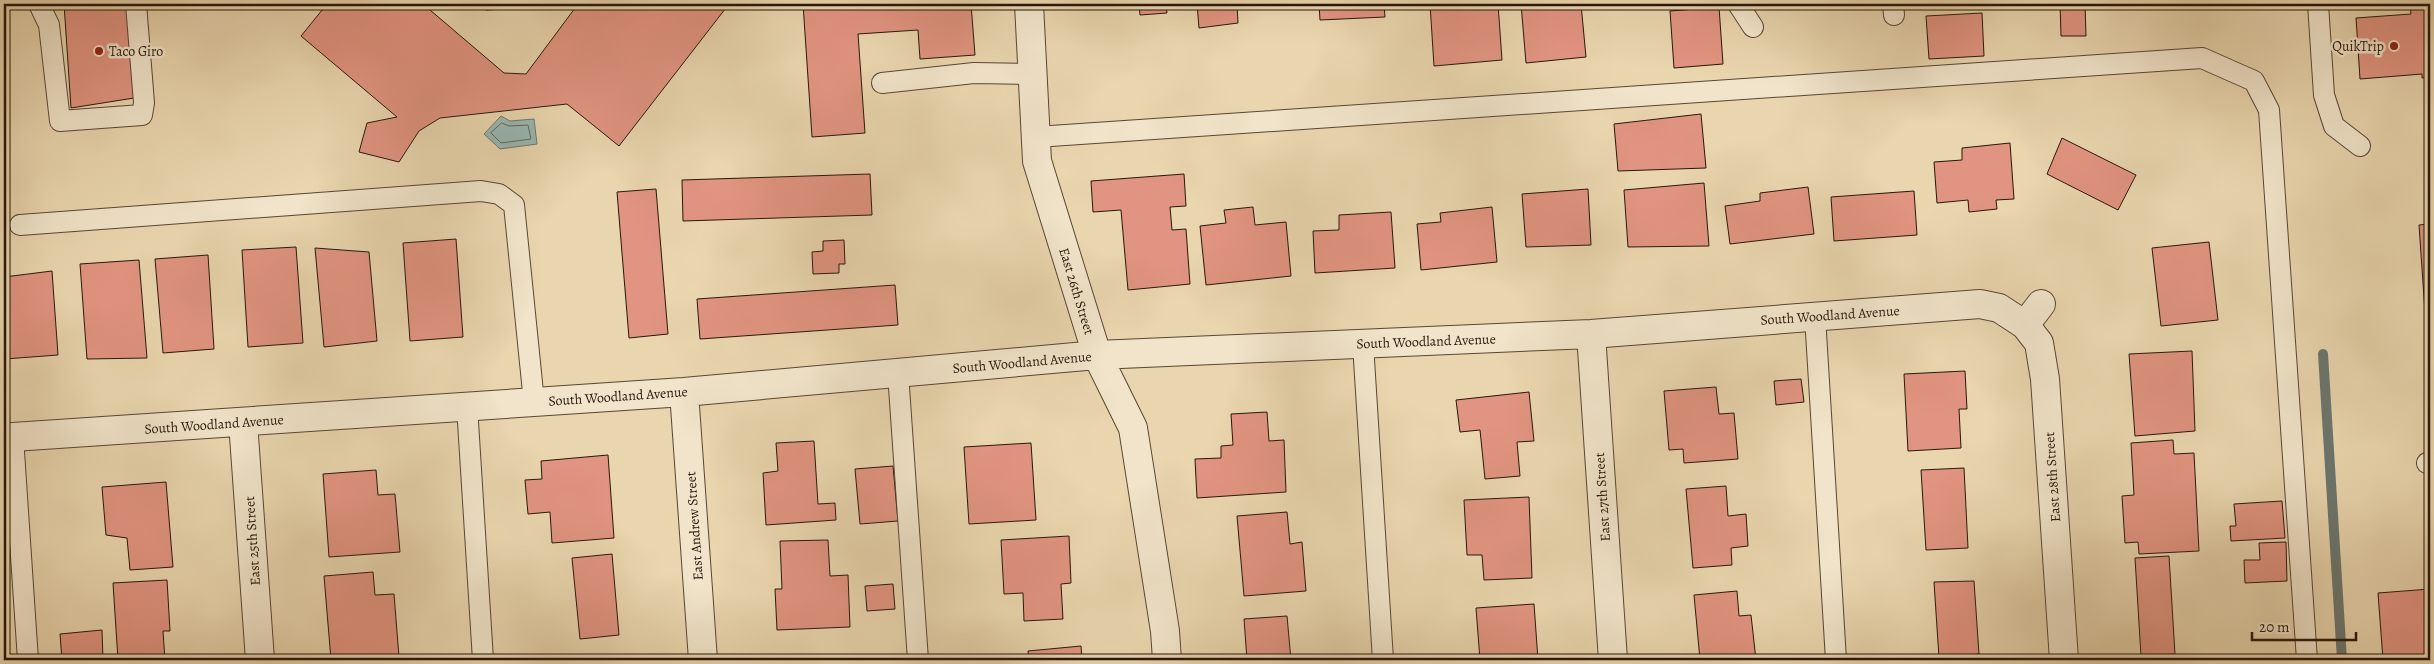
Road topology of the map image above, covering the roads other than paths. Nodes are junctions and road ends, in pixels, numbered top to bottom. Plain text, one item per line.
1 (39, 4) edge
2 (136, 4) edge
3 (1029, 4) edge
4 (1738, 4) edge
5 (2318, 4) edge
6 (1753, 27) dead end
7 (1032, 74) junction
8 (882, 83) dead end
9 (1036, 137) junction
10 (2360, 146) dead end
11 (20, 225) dead end
12 (2033, 315) joint
13 (1815, 316) junction
14 (1590, 334) junction
15 (1363, 344) junction
16 (1097, 355) junction
17 (898, 373) junction
18 (684, 392) junction
19 (534, 402) junction
20 (467, 406) junction
21 (243, 422) junction
22 (13, 437) joint
23 (28, 660) edge
24 (260, 660) edge
25 (483, 660) edge
26 (703, 660) edge
27 (918, 660) edge
28 (1167, 660) edge
29 (1384, 660) edge
30 (1613, 660) edge
31 (1836, 660) edge
32 (2064, 660) edge
33 (2307, 660) edge

1 - 2 lane
3 - 7 street, East 26th Street
4 - 6 lane
5 - 10 lane
7 - 8 lane
7 - 9 street, East 26th Street
9 - 16 street, East 26th Street
9 - 33 lane
11 - 19 lane
12 - 13 street, South Woodland Avenue
12 - 32 street, East 28th Street
13 - 14 street, South Woodland Avenue
13 - 31 lane
14 - 15 street, South Woodland Avenue
14 - 30 street, East 27th Street
15 - 16 street, South Woodland Avenue
15 - 29 lane
16 - 17 street, South Woodland Avenue
16 - 28 street, East 26th Street
17 - 18 street, South Woodland Avenue
17 - 27 lane
18 - 19 street, South Woodland Avenue
18 - 26 street, East Andrew Street
19 - 20 street, South Woodland Avenue
20 - 21 street, South Woodland Avenue
20 - 25 lane
21 - 22 street, South Woodland Avenue
21 - 24 street, East 25th Street
22 - 23 lane

